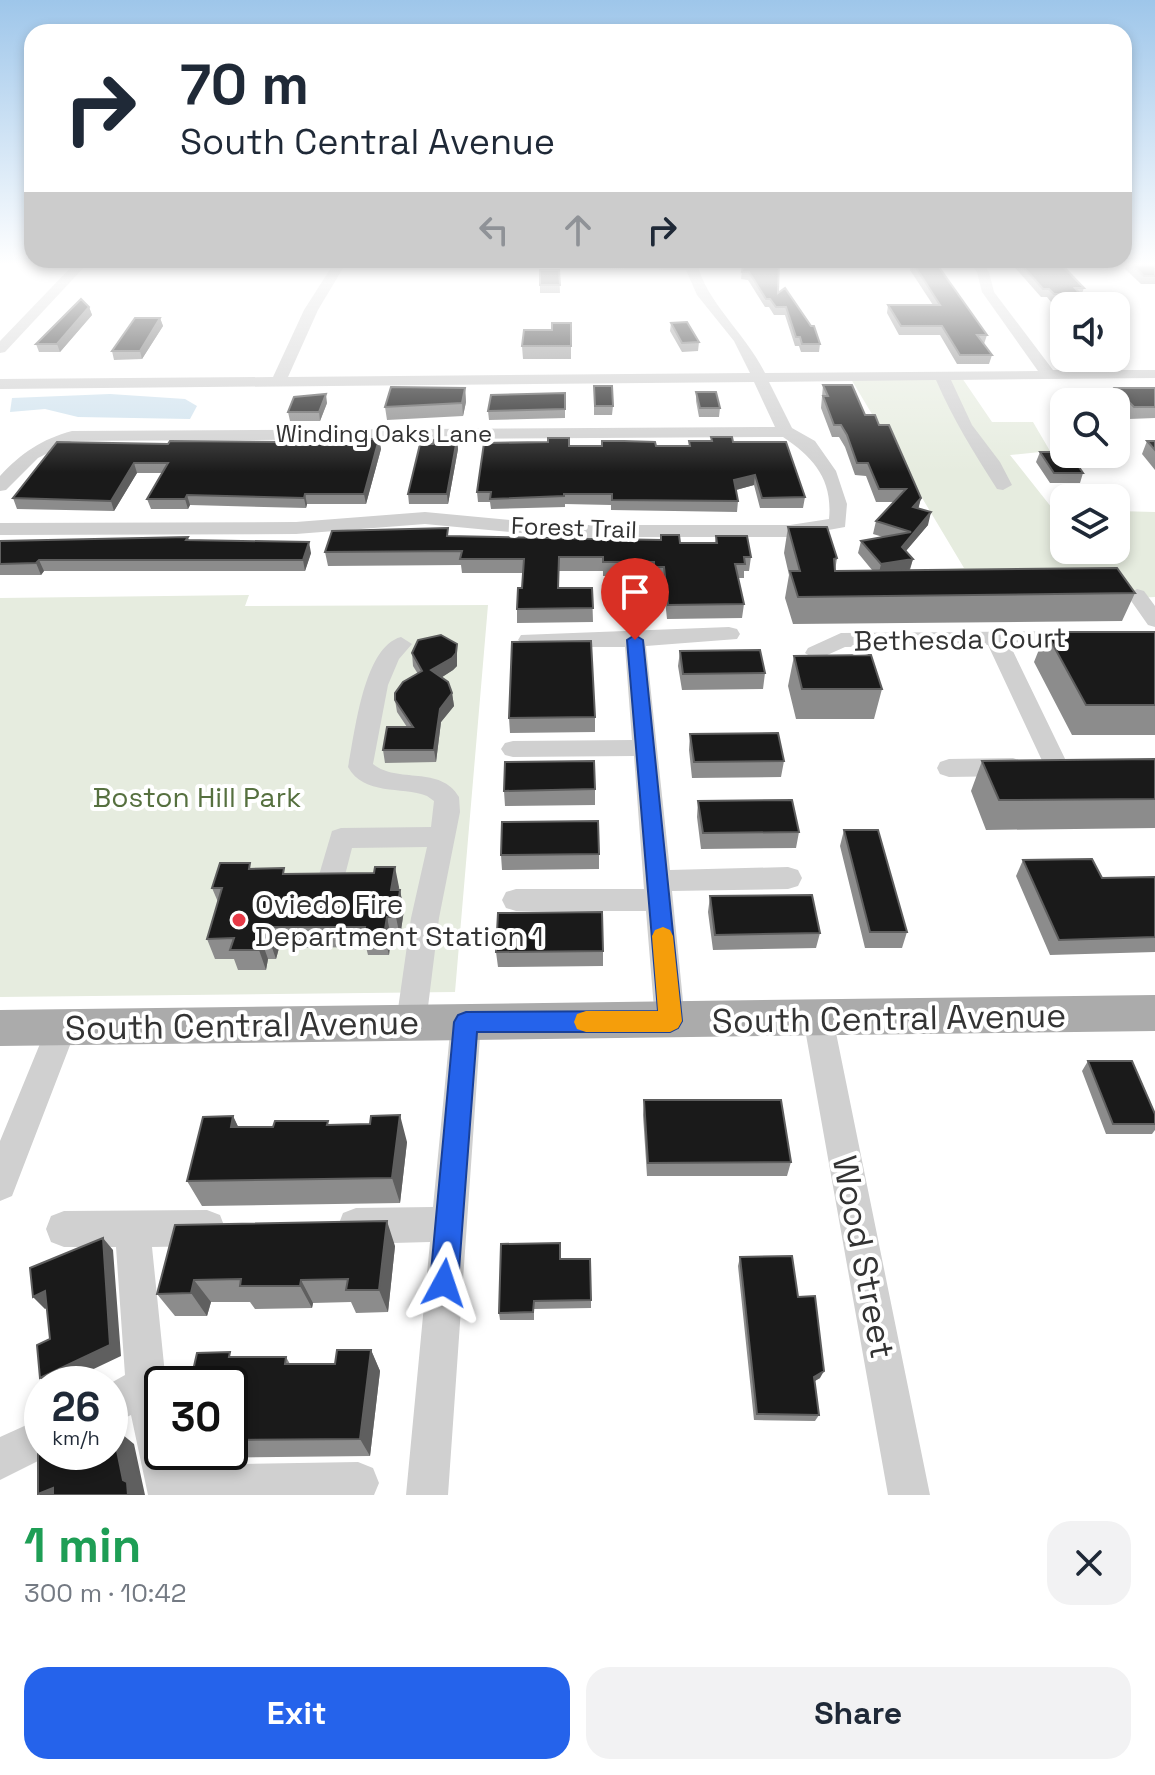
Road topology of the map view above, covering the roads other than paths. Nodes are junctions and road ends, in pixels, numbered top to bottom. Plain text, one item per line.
1 (15, 333) edge
2 (301, 333) edge
3 (734, 333) edge
4 (1017, 333) edge
5 (0, 349) edge
6 (1048, 374) junction
7 (1155, 374) edge
8 (941, 375) junction
9 (759, 377) junction
10 (279, 381) junction
11 (0, 384) edge
12 (786, 432) junction
13 (1003, 485) dead end
14 (0, 486) edge
15 (0, 529) edge
16 (1137, 595) edge
17 (1150, 632) edge
18 (729, 634) dead end
19 (1091, 637) edge
20 (996, 639) junction
21 (529, 640) edge
22 (635, 640) junction
23 (401, 644) dead end
24 (816, 653) edge
25 (646, 748) junction
26 (513, 749) dead end
27 (1057, 767) junction
28 (1085, 767) edge
29 (949, 768) dead end
30 (443, 837) junction
31 (333, 875) edge
32 (788, 878) dead end
33 (659, 891) junction
34 (516, 900) dead end
35 (818, 1018) junction
36 (1153, 1018) edge
37 (670, 1021) junction
38 (466, 1022) junction
39 (411, 1023) junction
40 (62, 1027) junction
41 (0, 1028) edge
42 (0, 1184) edge
43 (449, 1224) junction
44 (320, 1226) edge
45 (242, 1227) edge
46 (64, 1229) dead end
47 (132, 1229) junction
48 (144, 1366) edge
49 (24, 1447) edge
50 (0, 1459) edge
51 (161, 1470) edge
52 (358, 1483) dead end
53 (265, 1490) edge
54 (165, 1491) edge
55 (427, 1495) edge
56 (909, 1495) edge

1 - 5 street
2 - 10 street
3 - 9 street, Forest Trail
4 - 6 street
6 - 7 street
6 - 8 street
8 - 9 street
8 - 13 street
9 - 10 street
9 - 12 street, Forest Trail
10 - 11 street
12 - 14 street, Winding Oaks Lane
12 - 15 street, Forest Trail
16 - 17 street
18 - 22 street
19 - 20 street, Bethesda Court
20 - 24 street, Bethesda Court
20 - 27 street
21 - 22 street
22 - 25 street
23 - 30 street
25 - 26 street
25 - 33 street
27 - 28 street
27 - 29 street
30 - 31 street
30 - 39 street
32 - 33 street
33 - 34 street
33 - 37 street
35 - 36 main road, South Central Avenue
35 - 37 main road, South Central Avenue
35 - 56 street, Wood Street
37 - 38 main road, South Central Avenue
38 - 39 main road, South Central Avenue
38 - 43 street
39 - 40 main road, South Central Avenue
40 - 41 main road, South Central Avenue
40 - 42 street
43 - 44 street
43 - 55 street
45 - 47 street
46 - 47 street
47 - 48 street
49 - 50 street
51 - 54 street
52 - 53 street
53 - 54 street

